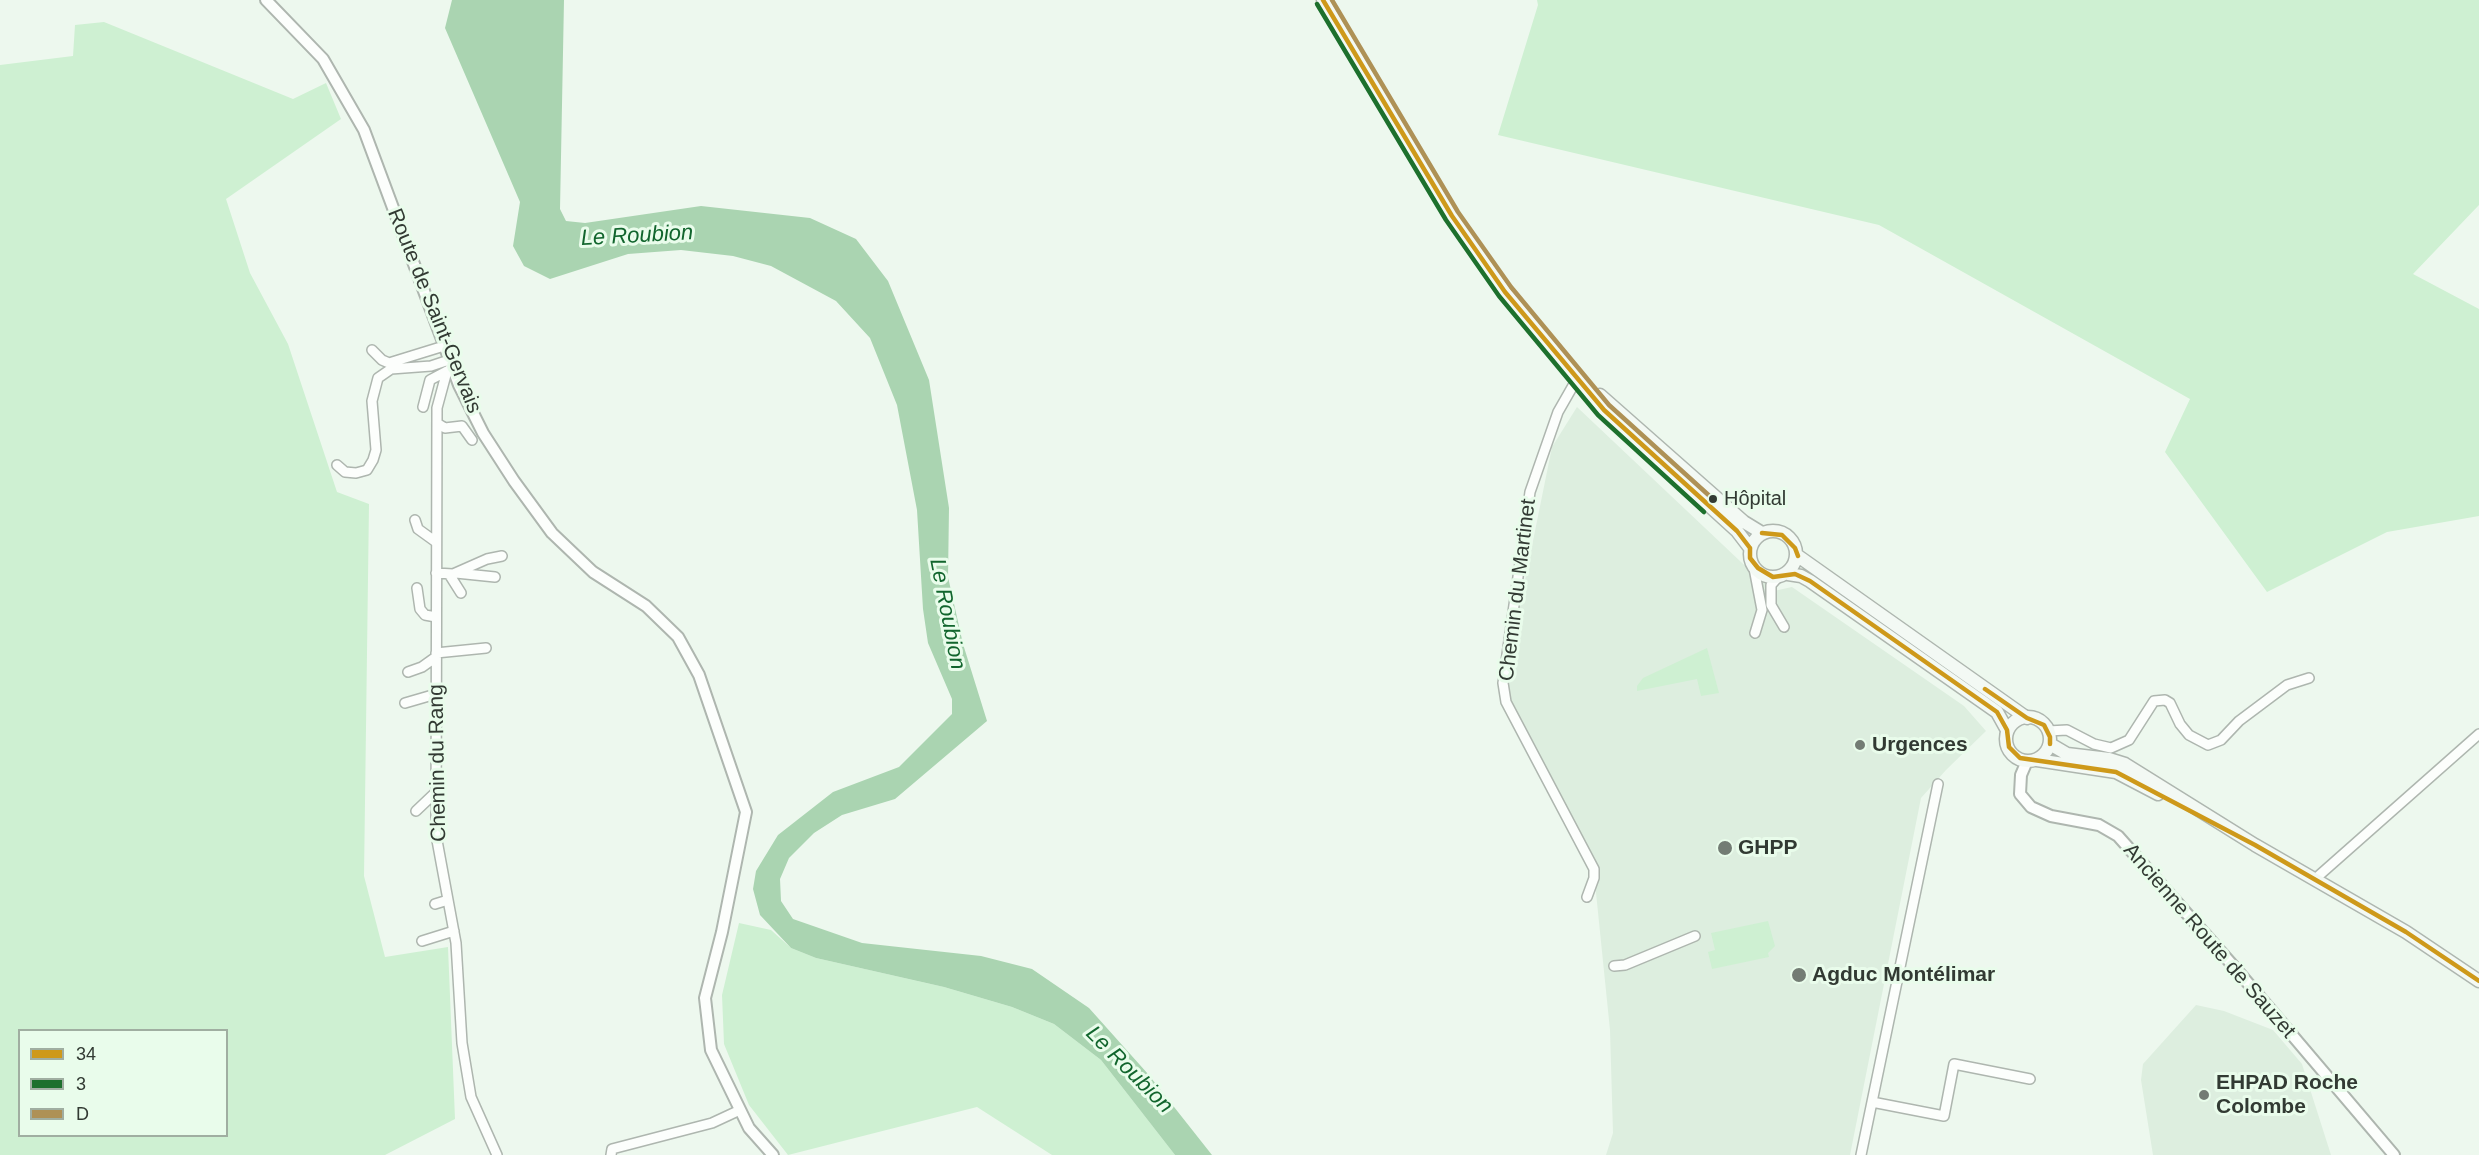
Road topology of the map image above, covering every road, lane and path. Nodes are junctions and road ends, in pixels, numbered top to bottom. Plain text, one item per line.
1 (266, 0) edge
2 (1323, 0) edge
3 (444, 346) junction
4 (372, 350) dead end
5 (449, 366) junction
6 (1578, 377) junction
7 (423, 407) dead end
8 (437, 423) junction
9 (472, 440) dead end
10 (337, 465) dead end
11 (415, 520) dead end
12 (1762, 533) junction
13 (436, 542) junction
14 (1750, 548) junction
15 (502, 556) dead end
16 (1798, 556) junction
17 (1753, 563) junction
18 (436, 573) junction
19 (452, 573) junction
20 (1783, 576) junction
21 (495, 577) dead end
22 (417, 588) dead end
23 (461, 593) dead end
24 (436, 617) junction
25 (1784, 627) dead end
26 (1755, 633) dead end
27 (486, 648) dead end
28 (436, 655) junction
29 (408, 672) dead end
30 (2309, 678) dead end
31 (436, 694) junction
32 (405, 703) dead end
33 (2027, 718) junction
34 (2007, 730) junction
35 (2048, 731) junction
36 (2479, 734) edge
37 (2050, 744) junction
38 (2032, 761) junction
39 (1938, 784) dead end
40 (436, 792) junction
41 (416, 811) dead end
42 (2255, 845) junction
43 (2314, 879) junction
44 (1587, 897) dead end
45 (448, 900) junction
46 (435, 904) dead end
47 (454, 931) junction
48 (1695, 936) dead end
49 (422, 941) dead end
50 (1614, 966) dead end
51 (2479, 981) edge
52 (2030, 1079) dead end
53 (1872, 1102) junction
54 (740, 1110) junction
55 (497, 1155) edge
56 (611, 1155) edge
57 (773, 1155) edge
58 (1861, 1155) edge
59 (2394, 1155) edge

1 - 3 street, Route de Saint-Gervais
2 - 6 main road
3 - 4 street
3 - 5 street, Route de Saint-Gervais
5 - 7 street
5 - 8 street, Chemin du Rang
5 - 10 street
5 - 54 street, Route de Saint-Gervais
6 - 12 main road
6 - 14 main road
6 - 44 street, Chemin du Martinet
8 - 9 street
8 - 13 street, Chemin du Rang
11 - 13 street
12 - 14 main road
12 - 16 main road
13 - 18 street, Chemin du Rang
14 - 17 main road
15 - 19 street
16 - 20 main road
16 - 33 main road
17 - 20 main road
17 - 26 street
18 - 19 street
18 - 24 street, Chemin du Rang
19 - 21 street
19 - 23 street
20 - 25 street
20 - 34 main road
22 - 24 street
24 - 28 street, Chemin du Rang
27 - 28 street
28 - 29 street
28 - 31 street, Chemin du Rang
30 - 35 street
31 - 32 street
31 - 40 street, Chemin du Rang
33 - 34 main road
33 - 35 main road
34 - 38 main road
35 - 37 main road
36 - 43 street
37 - 38 main road
37 - 42 main road
38 - 42 main road
38 - 59 street, Ancienne Route de Sauzet
39 - 53 street
40 - 41 street
40 - 45 street, Chemin du Rang
42 - 43 main road
43 - 51 main road
45 - 46 street
45 - 47 street, Chemin du Rang
47 - 49 street
47 - 55 street, Chemin du Rang
48 - 50 street
52 - 53 street
53 - 58 street
54 - 56 street
54 - 57 street, Route de Saint-Gervais

